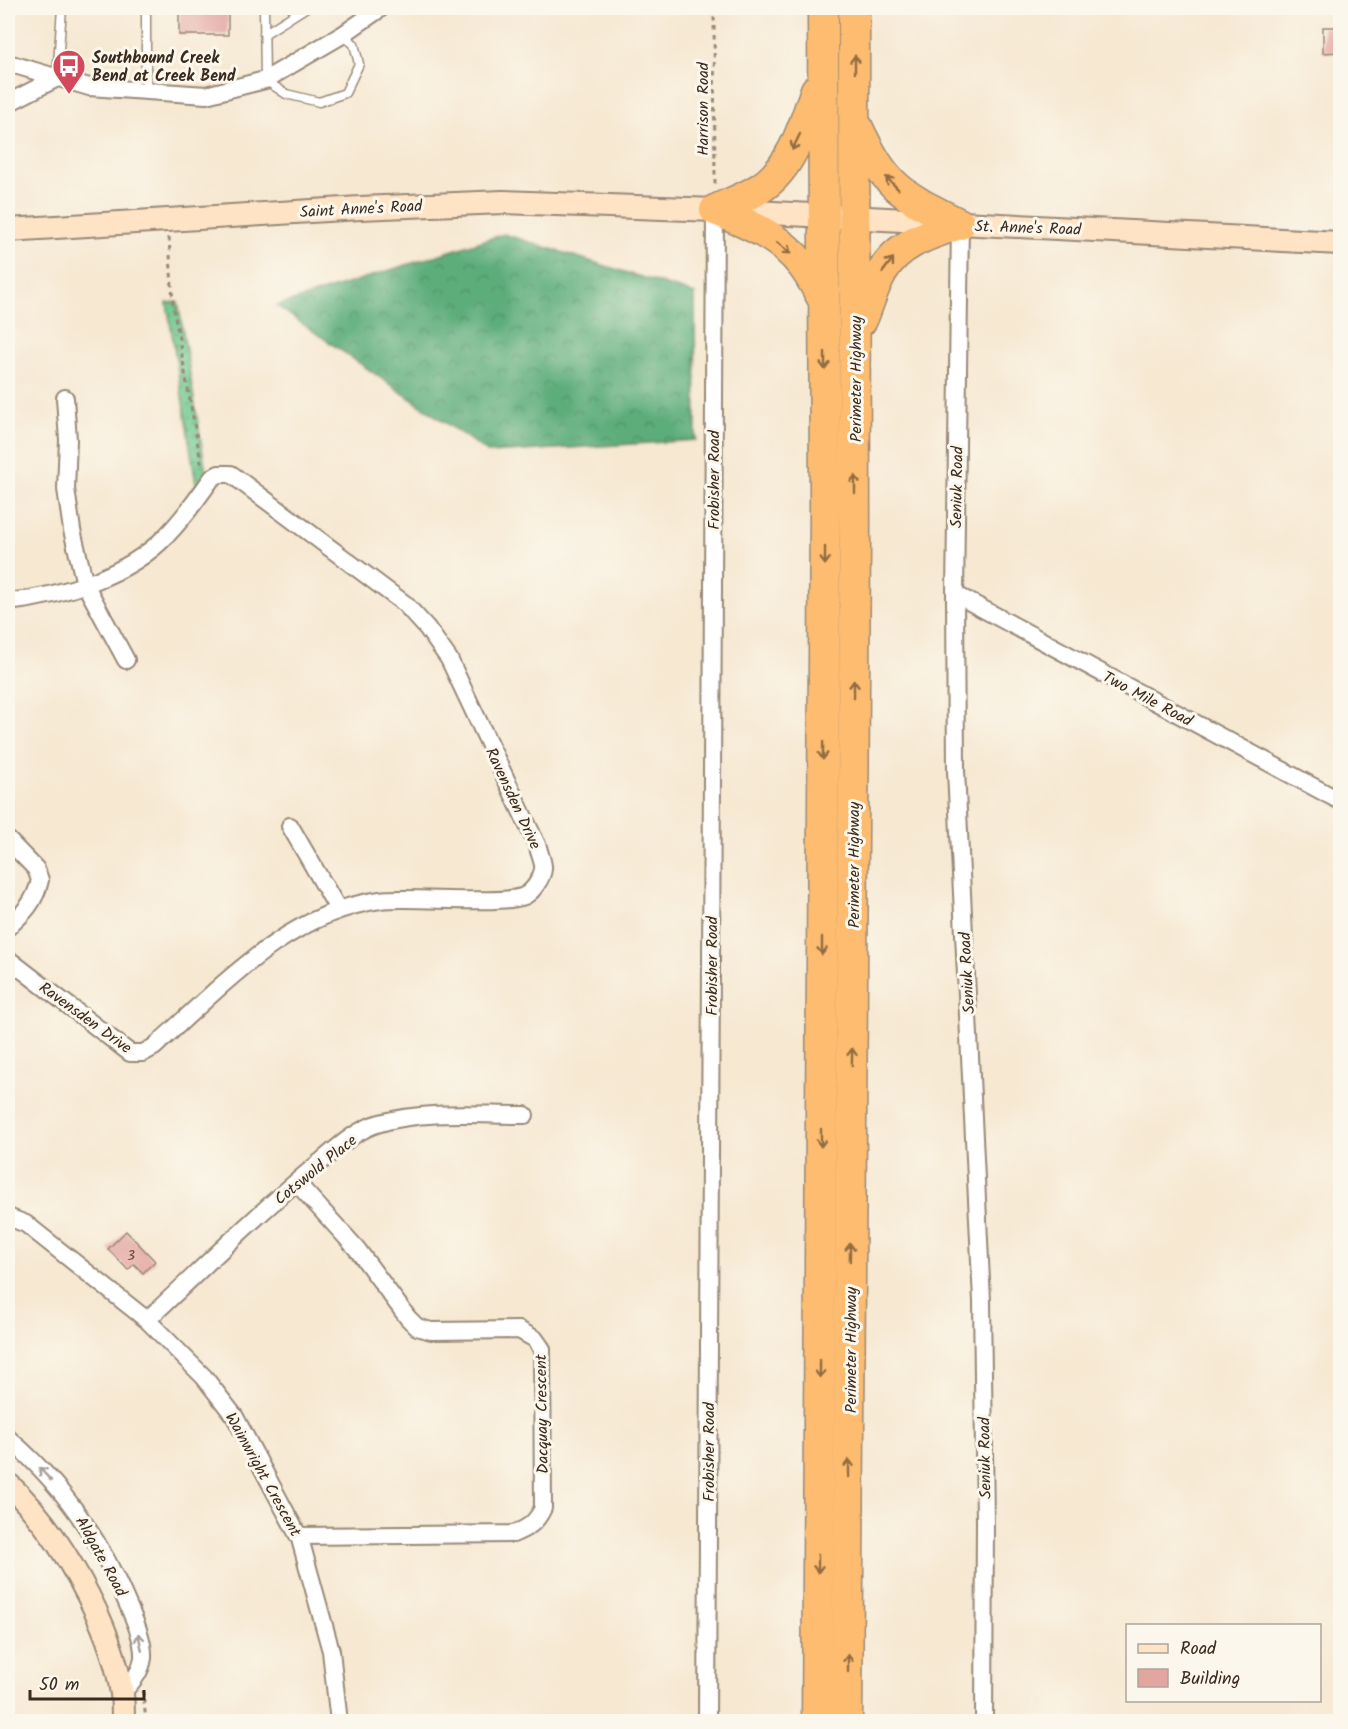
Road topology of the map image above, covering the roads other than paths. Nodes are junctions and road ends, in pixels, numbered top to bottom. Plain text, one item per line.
1 (62, 8) edge
2 (146, 8) edge
3 (264, 8) edge
4 (305, 8) edge
5 (381, 8) edge
6 (823, 8) edge
7 (854, 8) edge
8 (264, 34) junction
9 (342, 35) junction
10 (8, 63) edge
11 (824, 67) junction
12 (57, 78) junction
13 (265, 80) junction
14 (146, 91) junction
15 (8, 104) edge
16 (855, 121) junction
17 (715, 210) junction
18 (824, 216) junction
19 (855, 218) junction
20 (960, 224) junction
21 (8, 230) edge
22 (1341, 243) edge
23 (825, 302) junction
24 (855, 337) junction
25 (65, 398) dead end
26 (85, 584) junction
27 (955, 594) junction
28 (8, 602) edge
29 (126, 660) dead end
30 (1341, 801) edge
31 (290, 826) dead end
32 (8, 840) edge
33 (338, 909) junction
34 (8, 927) edge
35 (8, 959) edge
36 (525, 1115) dead end
37 (296, 1182) junction
38 (8, 1217) edge
39 (147, 1320) junction
40 (8, 1438) edge
41 (9, 1488) edge
42 (298, 1536) junction
43 (122, 1693) junction
44 (123, 1722) edge
45 (339, 1722) edge
46 (706, 1722) edge
47 (817, 1722) edge
48 (848, 1722) edge
49 (984, 1722) edge

1 - 12 lane
2 - 14 lane
3 - 8 lane
4 - 8 lane
5 - 9 street
6 - 11 highway, Perimeter Highway
16 -> 7 highway, Perimeter Highway
8 - 13 lane
9 - 13 street
9 - 13 lane
10 - 12 street
11 -> 17 highway
11 - 18 highway, Perimeter Highway
12 - 14 street
12 - 15 street
13 - 14 street
16 - 19 highway, Perimeter Highway
20 -> 16 highway
17 - 18 main road, St. Anne's Road
17 - 21 main road, Saint Anne's Road
17 -> 23 highway
17 - 46 street, Frobisher Road
18 - 19 main road, St. Anne's Road
18 - 23 highway, Perimeter Highway
19 - 20 main road, St. Anne's Road
19 - 24 highway, Perimeter Highway
20 - 22 main road, St. Anne's Road
24 -> 20 highway
20 - 27 street, Seniuk Road
23 -> 47 highway, Perimeter Highway
48 -> 24 highway, Perimeter Highway
25 - 26 street
26 - 28 street, Ravensden Drive
26 - 29 street
26 - 33 street, Ravensden Drive
27 - 30 street, Two Mile Road
27 - 49 street, Seniuk Road
31 - 33 street
32 - 34 street
33 - 35 street, Ravensden Drive
36 - 37 street, Cotswold Place
37 - 39 street, Cotswold Place
37 - 42 street, Dacquay Crescent
38 - 39 street, Wainwright Crescent
39 - 42 street, Wainwright Crescent
43 -> 40 street, Aldgate Road
41 - 43 main road, Aldgate Road
42 - 45 street, Wainwright Crescent
43 - 44 main road, Aldgate Road

